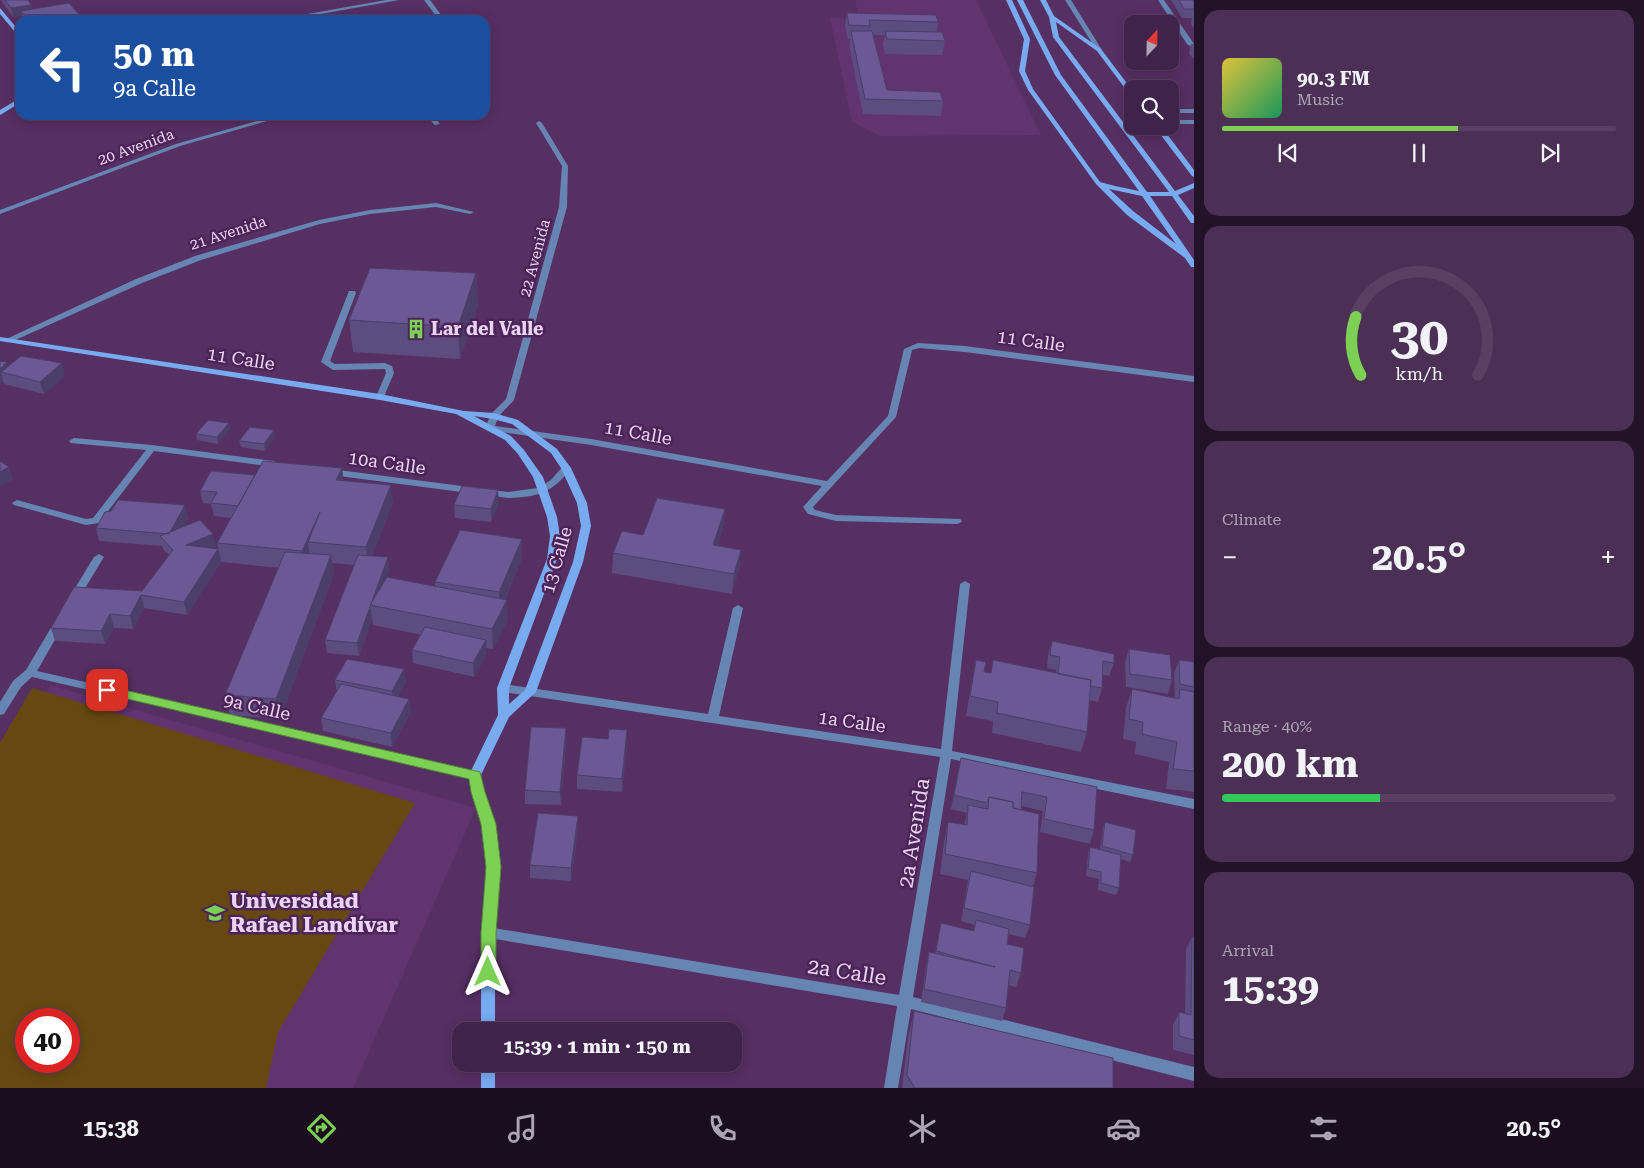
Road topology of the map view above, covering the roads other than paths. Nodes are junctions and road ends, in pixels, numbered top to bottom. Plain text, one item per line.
1 (396, 0) edge
2 (427, 0) edge
3 (1009, 0) edge
4 (1020, 0) edge
5 (1043, 0) edge
6 (1068, 0) edge
7 (1161, 0) edge
8 (0, 10) edge
9 (307, 15) edge
10 (438, 15) edge
11 (1052, 17) junction
12 (15, 30) edge
13 (1194, 47) edge
14 (1099, 50) junction
15 (1124, 83) edge
16 (15, 103) edge
17 (1179, 111) edge
18 (1194, 111) edge
19 (0, 113) edge
20 (267, 120) edge
21 (433, 120) edge
22 (1179, 122) edge
23 (1194, 122) edge
24 (539, 123) dead end
25 (437, 124) dead end
26 (1164, 135) edge
27 (1194, 175) edge
28 (1098, 183) junction
29 (1194, 185) edge
30 (1144, 194) junction
31 (1173, 194) junction
32 (0, 212) edge
33 (470, 212) dead end
34 (1194, 221) edge
35 (1187, 256) junction
36 (1194, 265) edge
37 (352, 293) dead end
38 (4, 340) edge
39 (1194, 380) edge
40 (380, 396) junction
41 (459, 412) junction
42 (494, 416) junction
43 (490, 428) junction
44 (529, 432) junction
45 (74, 441) dead end
46 (152, 448) junction
47 (280, 465) edge
48 (566, 468) junction
49 (320, 470) edge
50 (829, 484) junction
51 (544, 490) junction
52 (17, 504) dead end
53 (957, 521) dead end
54 (99, 558) dead end
55 (965, 584) dead end
56 (738, 608) dead end
57 (30, 673) junction
58 (503, 688) junction
59 (530, 692) junction
60 (0, 711) edge
61 (504, 715) junction
62 (712, 719) junction
63 (946, 754) junction
64 (475, 775) junction
65 (1194, 804) edge
66 (488, 933) junction
67 (907, 1002) junction
68 (488, 1022) edge
69 (488, 1072) edge
70 (1194, 1074) edge
71 (488, 1088) edge
72 (891, 1088) edge

1 - 9 street
2 - 10 street
3 - 28 main road
4 - 30 main road
5 - 11 main road
6 - 14 street
7 - 13 street
8 - 12 main road
11 - 14 main road
11 - 31 main road
14 - 15 main road
16 - 19 main road
17 - 18 street
20 - 32 street, 20 Avenida
21 - 25 street
22 - 23 street
24 - 42 street, 22 Avenida
26 - 27 main road
28 - 30 main road
28 - 35 main road
29 - 31 main road
30 - 31 main road
30 - 35 main road
31 - 34 main road
33 - 38 street, 21 Avenida
35 - 36 main road
37 - 40 street
38 - 40 main road, 11 Calle
39 - 50 street, 11 Calle
40 - 41 main road, 11 Calle
41 - 42 main road, 13 Calle
41 - 43 main road, 11 Calle
42 - 43 street, 22 Avenida
42 - 44 main road, 13 Calle
43 - 44 street, 11 Calle
43 - 51 main road, 13 Calle
44 - 48 main road, 13 Calle
44 - 50 street, 11 Calle
45 - 46 street
46 - 47 street
46 - 52 street
48 - 51 street
48 - 59 main road, 13 Calle
49 - 51 street, 10a Calle
50 - 53 street
51 - 58 main road, 13 Calle
54 - 57 street
55 - 63 street, 2a Avenida
56 - 62 street
57 - 60 street
57 - 64 street, 9a Calle
58 - 59 street, 1a Calle
58 - 61 main road, 13 Calle
59 - 61 main road, 13 Calle
59 - 62 street, 1a Calle
61 - 64 main road, 13 Calle
62 - 63 street, 1a Calle
63 - 65 street, 1a Calle
63 - 67 street, 2a Avenida
64 - 66 main road
66 - 67 street, 2a Calle
66 - 68 main road
67 - 70 street, 2a Calle
67 - 72 street, 2a Avenida
69 - 71 main road

